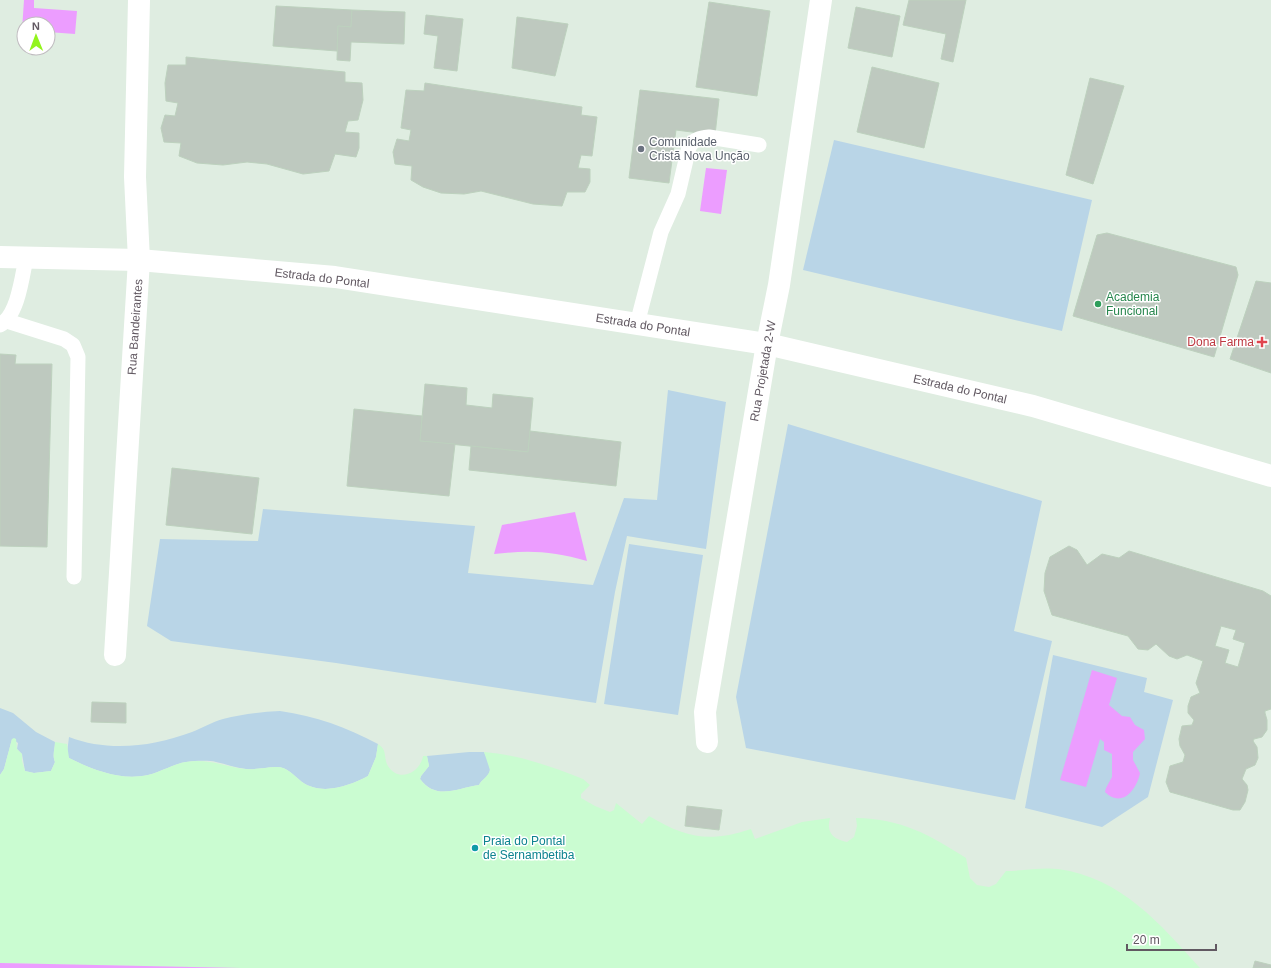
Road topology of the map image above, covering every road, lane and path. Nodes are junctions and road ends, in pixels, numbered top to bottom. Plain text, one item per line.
1 (139, 0) edge
2 (821, 0) edge
3 (759, 146) dead end
4 (0, 257) edge
5 (26, 258) junction
6 (139, 260) junction
7 (4, 323) edge
8 (637, 324) junction
9 (767, 344) junction
10 (1271, 476) edge
11 (74, 577) dead end
12 (115, 655) dead end
13 (707, 742) dead end

1 - 6 street, Rua Bandeirantes
2 - 9 street, Rua Projetada 2-W
3 - 8 lane
4 - 5 street, Estrada do Pontal
5 - 6 street, Estrada do Pontal
5 - 7 lane
6 - 8 street, Estrada do Pontal
6 - 12 street, Rua Bandeirantes
7 - 11 lane
8 - 9 street, Estrada do Pontal
9 - 10 street, Estrada do Pontal
9 - 13 street, Rua Projetada 2-W

